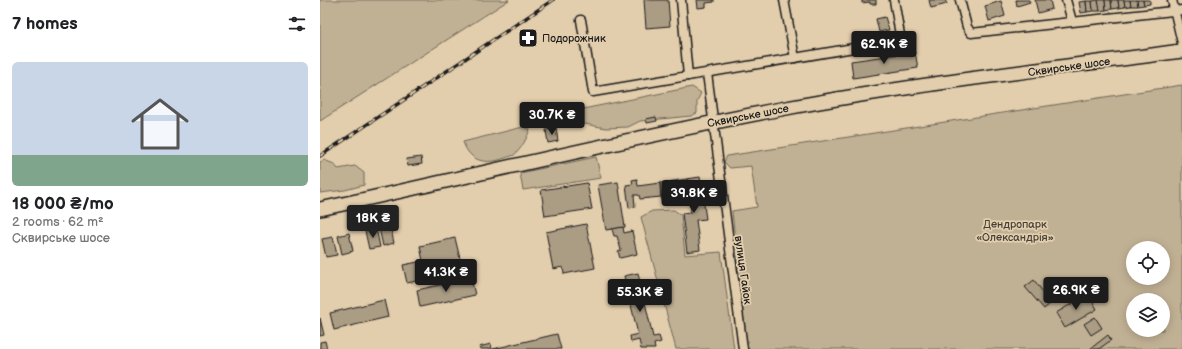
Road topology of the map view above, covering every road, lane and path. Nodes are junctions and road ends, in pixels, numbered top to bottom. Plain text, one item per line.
1 (681, 0) edge
2 (784, 0) edge
3 (894, 0) edge
4 (960, 0) edge
5 (1066, 0) edge
6 (1172, 0) edge
7 (1179, 11) edge
8 (581, 20) dead end
9 (1072, 21) junction
10 (1182, 43) edge
11 (1182, 51) edge
12 (795, 58) junction
13 (706, 73) junction
14 (688, 76) junction
15 (714, 123) junction
16 (320, 208) edge
17 (742, 349) edge

1 - 14 street
2 - 12 street
3 - 12 street
4 - 9 street
5 - 9 street
6 - 7 street
7 - 9 street
7 - 10 street
8 - 14 street
11 - 15 main road, Сквирське шосе
12 - 13 street
13 - 14 street
13 - 15 street, вулиця Гайок
15 - 16 main road, Сквирське шосе
15 - 17 street, вулиця Гайок

